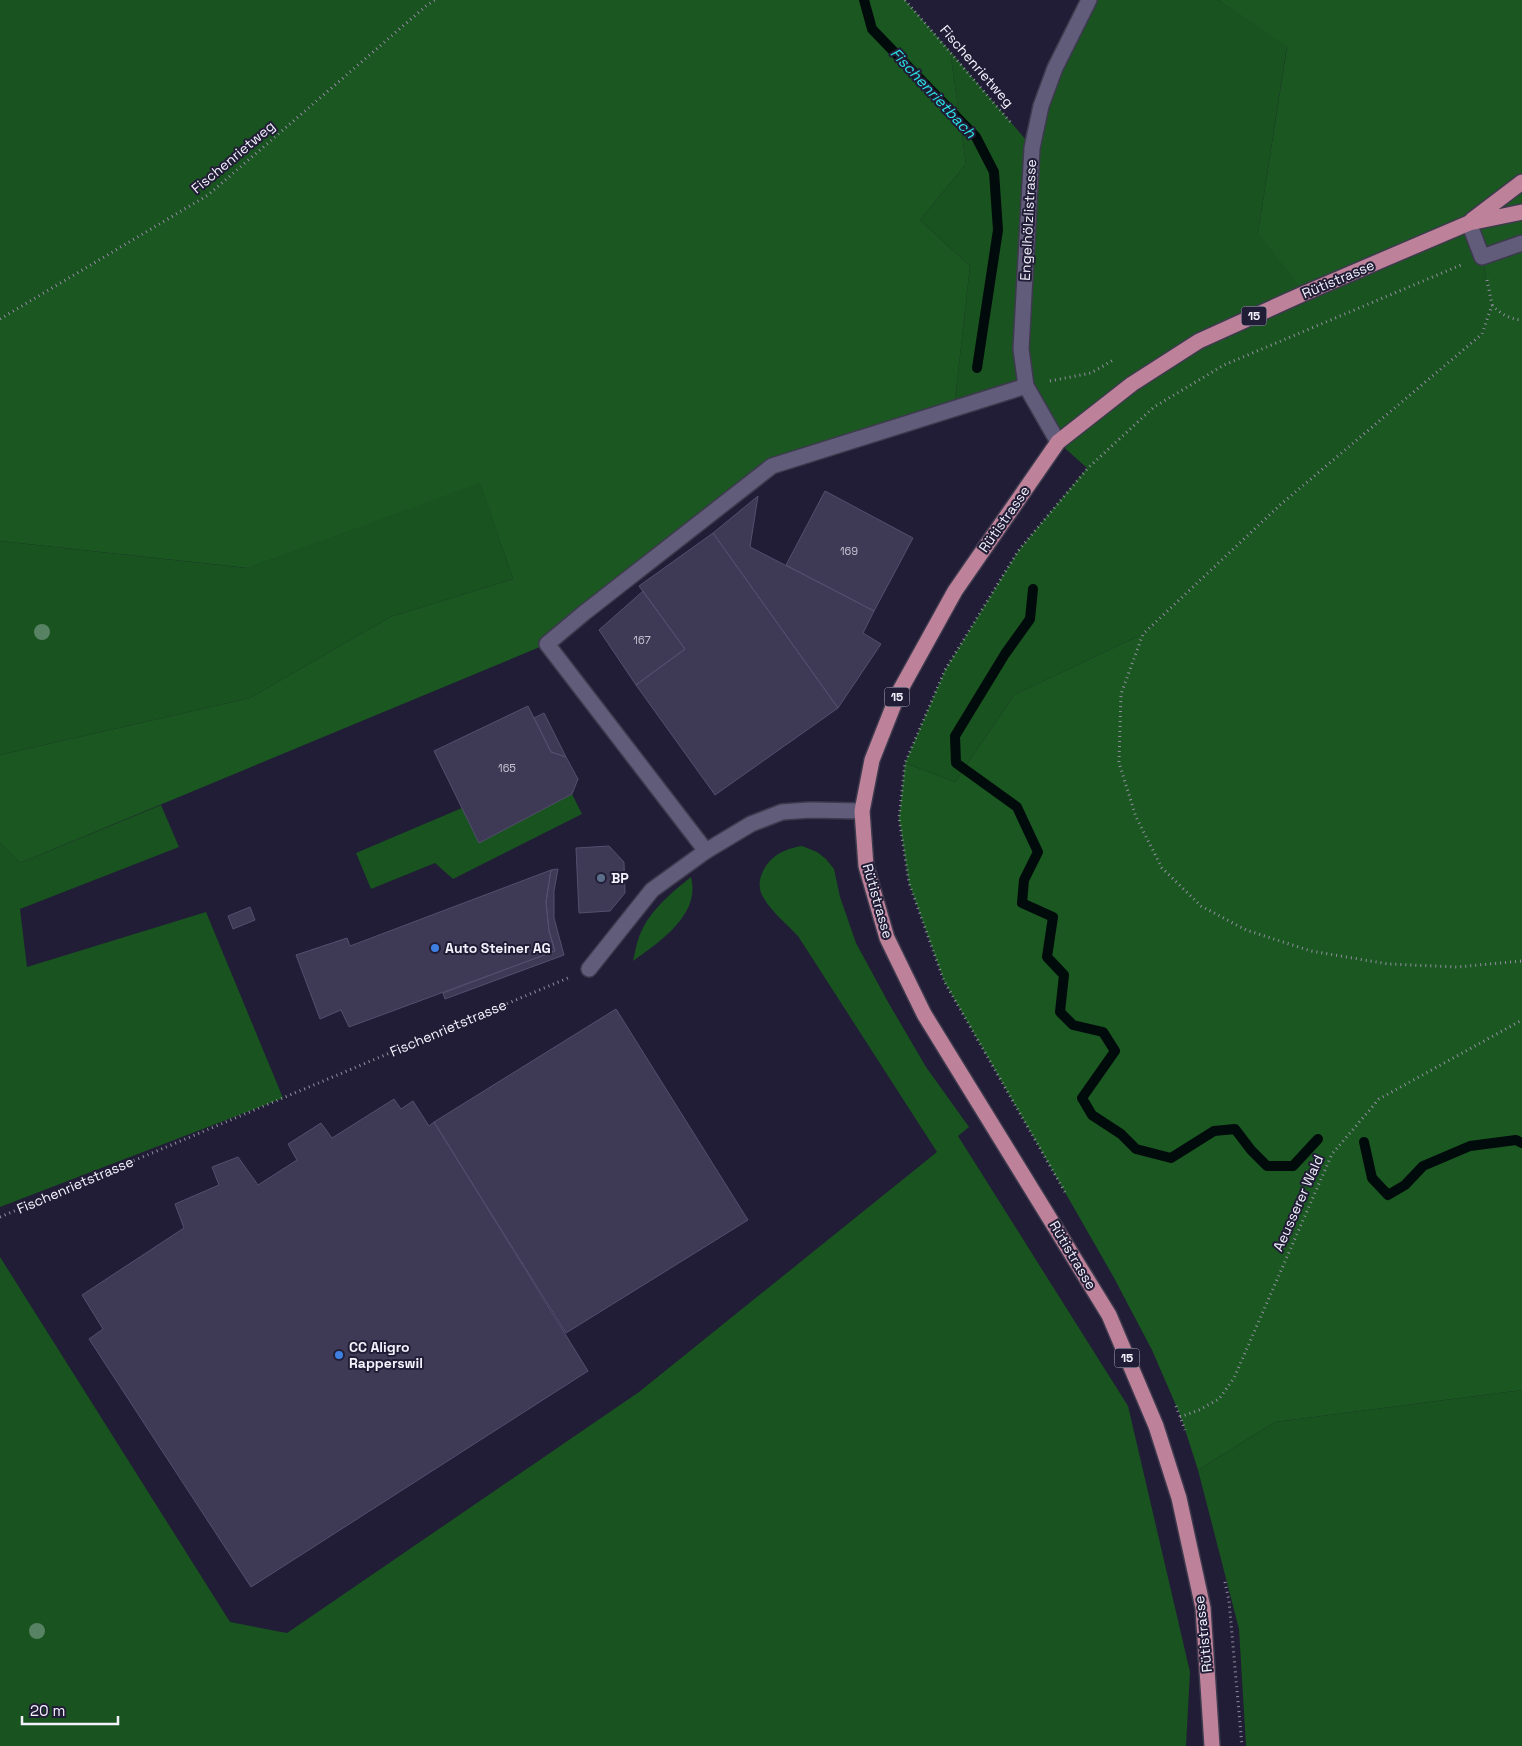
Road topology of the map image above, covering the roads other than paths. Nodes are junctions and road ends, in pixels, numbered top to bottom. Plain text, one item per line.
1 (1089, 0) edge
2 (1522, 182) edge
3 (1522, 212) edge
4 (1469, 222) junction
5 (1522, 244) edge
6 (1026, 386) junction
7 (1058, 442) junction
8 (862, 812) junction
9 (706, 850) junction
10 (589, 969) road end
11 (1212, 1746) edge

1 - 6 street, Engelhölzlistrasse
2 - 4 main road, Rütistrasse / 15
3 - 4 main road, Rütistrasse / 15
4 - 5 street
4 - 7 main road, Rütistrasse / 15
6 - 7 street, Engelhölzlistrasse
6 - 9 street
7 - 8 main road, Rütistrasse / 15
8 - 9 street
8 - 11 main road, Rütistrasse / 15
9 - 10 street

